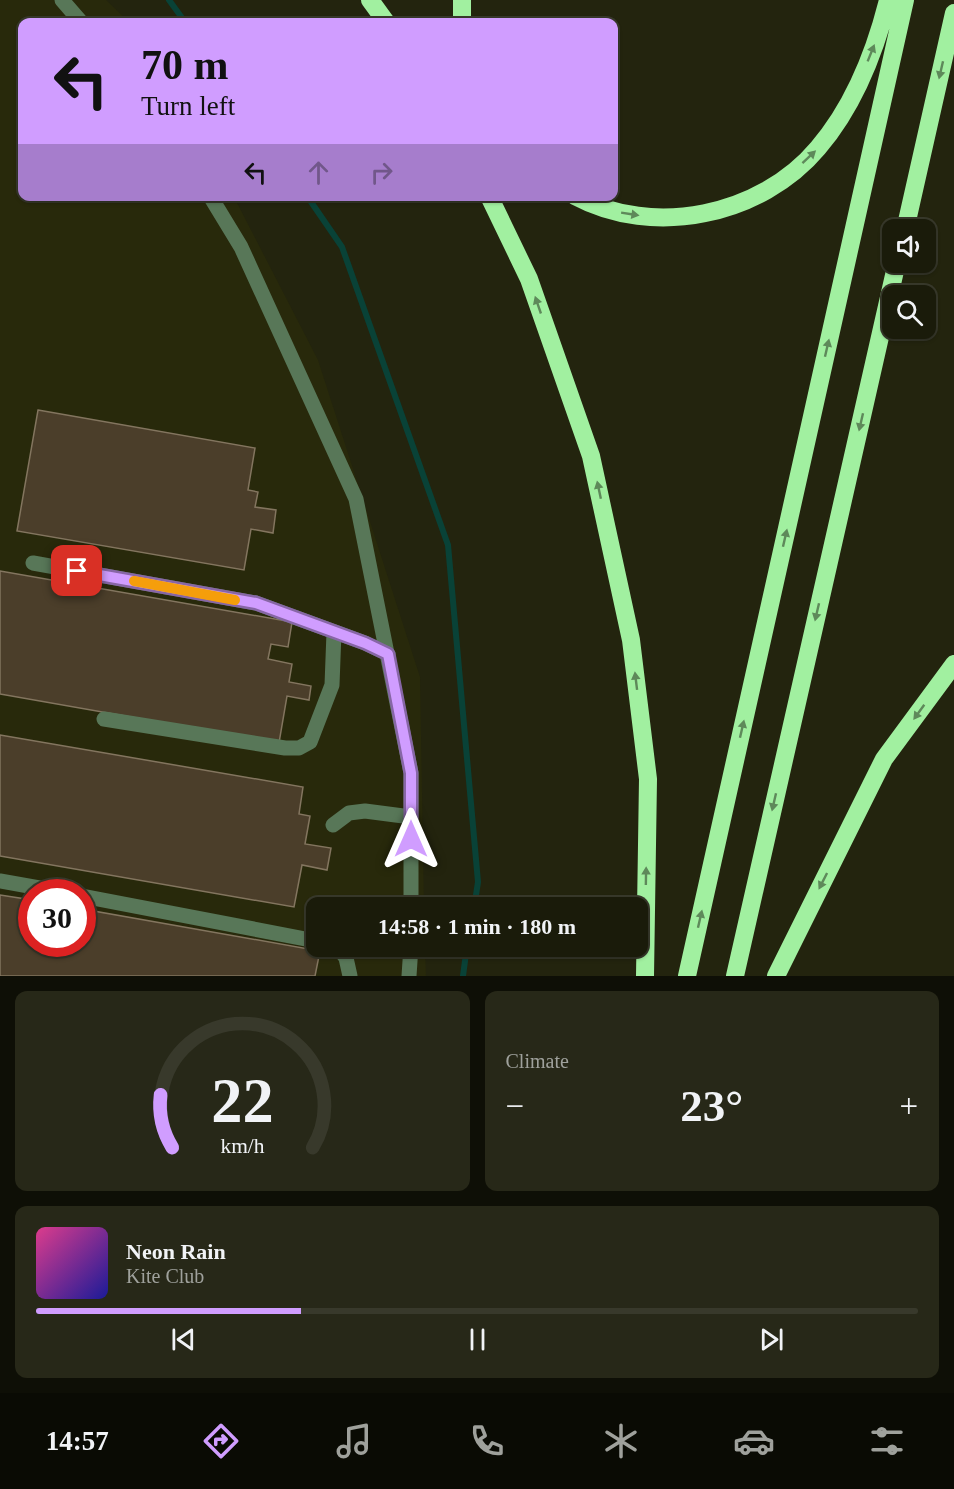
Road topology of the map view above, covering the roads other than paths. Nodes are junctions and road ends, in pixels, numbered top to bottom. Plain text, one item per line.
1 (62, 0) edge
2 (370, 0) edge
3 (462, 0) edge
4 (888, 0) edge
5 (905, 0) edge
6 (954, 13) edge
7 (78, 18) edge
8 (383, 18) edge
9 (462, 18) edge
10 (213, 201) edge
11 (491, 201) edge
12 (587, 201) edge
13 (907, 219) edge
14 (895, 273) edge
15 (33, 562) dead end
16 (334, 632) junction
17 (388, 654) junction
18 (954, 664) edge
19 (104, 719) dead end
20 (411, 817) junction
21 (333, 825) dead end
22 (0, 881) edge
23 (18, 884) edge
24 (411, 897) edge
25 (96, 899) edge
26 (306, 939) edge
27 (345, 957) edge
28 (410, 957) edge
29 (350, 976) edge
30 (409, 976) edge
31 (645, 976) edge
32 (687, 976) edge
33 (735, 976) edge
34 (776, 976) edge

1 - 7 street
2 - 8 highway
3 - 9 highway
12 -> 4 highway
32 -> 5 highway
6 -> 13 highway
10 - 17 street
31 -> 11 highway
14 -> 33 highway
15 - 16 street
16 - 17 street
16 - 19 street
17 - 20 street
18 -> 34 highway
20 - 21 street
20 - 24 street
22 - 23 street
25 - 26 street
27 - 29 street
28 - 30 street

